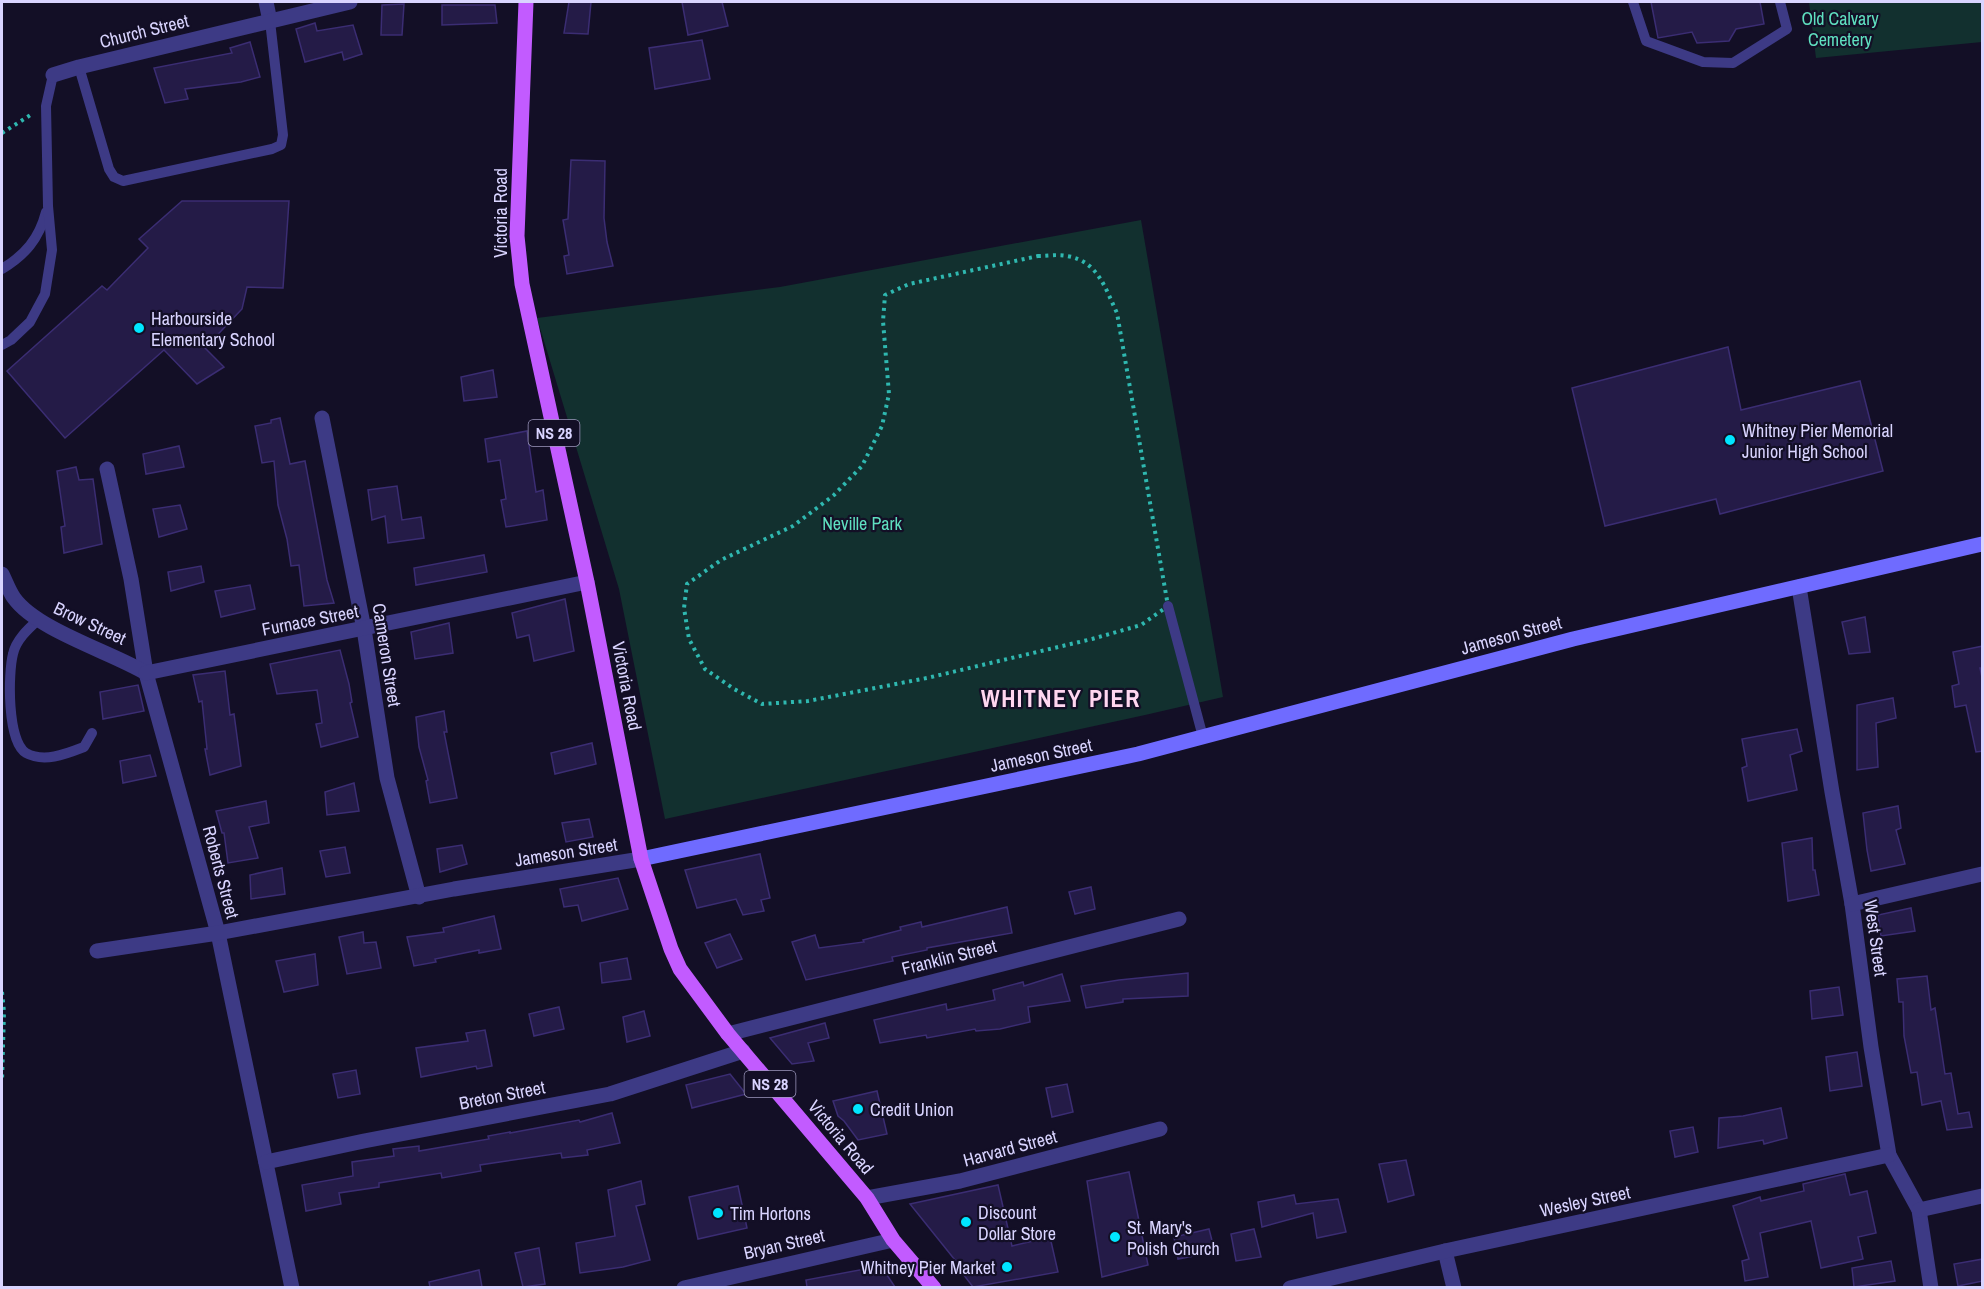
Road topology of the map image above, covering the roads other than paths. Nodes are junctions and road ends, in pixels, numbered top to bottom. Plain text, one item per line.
1 (266, 2) edge
2 (350, 2) edge
3 (526, 2) edge
4 (1633, 2) edge
5 (1780, 2) edge
6 (270, 21) junction
7 (79, 67) junction
8 (53, 75) joint
9 (48, 206) junction
10 (2, 269) edge
11 (2, 345) edge
12 (322, 418) dead end
13 (107, 469) dead end
14 (1983, 544) edge
15 (2, 574) edge
16 (587, 582) junction
17 (1799, 587) junction
18 (1168, 606) road end
19 (38, 620) junction
20 (364, 629) junction
21 (146, 673) junction
22 (92, 733) dead end
23 (1203, 737) junction
24 (641, 859) junction
25 (1983, 874) edge
26 (419, 897) junction
27 (1852, 904) junction
28 (1179, 919) dead end
29 (218, 933) junction
30 (97, 951) dead end
31 (729, 1034) junction
32 (743, 1051) junction
33 (1160, 1129) dead end
34 (1889, 1155) junction
35 (266, 1162) junction
36 (1983, 1196) edge
37 (867, 1198) junction
38 (1919, 1210) junction
39 (893, 1240) junction
40 (1445, 1251) junction
41 (292, 1287) edge
42 (684, 1287) edge
43 (934, 1287) edge
44 (1290, 1287) edge
45 (1454, 1287) edge
46 (1931, 1287) edge

1 - 6 street
2 - 6 street, Church Street
3 - 16 main road, Victoria Road / NS 28
4 - 5 lane
6 - 7 street, Church Street
6 - 7 lane
7 - 8 street, Church Street
8 - 9 lane
9 - 10 lane
9 - 11 lane
12 - 20 street, Cameron Street
13 - 21 street, Roberts Street
14 - 17 street, Jameson Street
15 - 19 street, Brow Street
16 - 20 street, Furnace Street
16 - 24 main road, Victoria Road / NS 28
17 - 23 street, Jameson Street
17 - 27 street, West Street
18 - 23 lane
19 - 21 street, Brow Street
19 - 22 lane
20 - 21 street, Furnace Street
20 - 26 street, Cameron Street
21 - 29 street, Roberts Street
23 - 24 street, Jameson Street
24 - 26 street, Jameson Street
24 - 31 main road, Victoria Road / NS 28
25 - 27 street
26 - 29 street, Jameson Street
27 - 34 street, West Street
28 - 31 street, Franklin Street
29 - 30 street, Jameson Street
29 - 35 street, Roberts Street
31 - 32 main road, Victoria Road / NS 28
32 - 35 street, Breton Street
32 - 37 main road, Victoria Road / NS 28
33 - 37 street, Harvard Street
34 - 38 street, West Street
34 - 40 street, Wesley Street
35 - 41 street, Roberts Street
36 - 38 street
37 - 39 main road, Victoria Road / NS 28
38 - 46 street, West Street
39 - 42 street, Bryan Street
39 - 43 main road, Victoria Road / NS 28
40 - 44 street, Wesley Street
40 - 45 street

